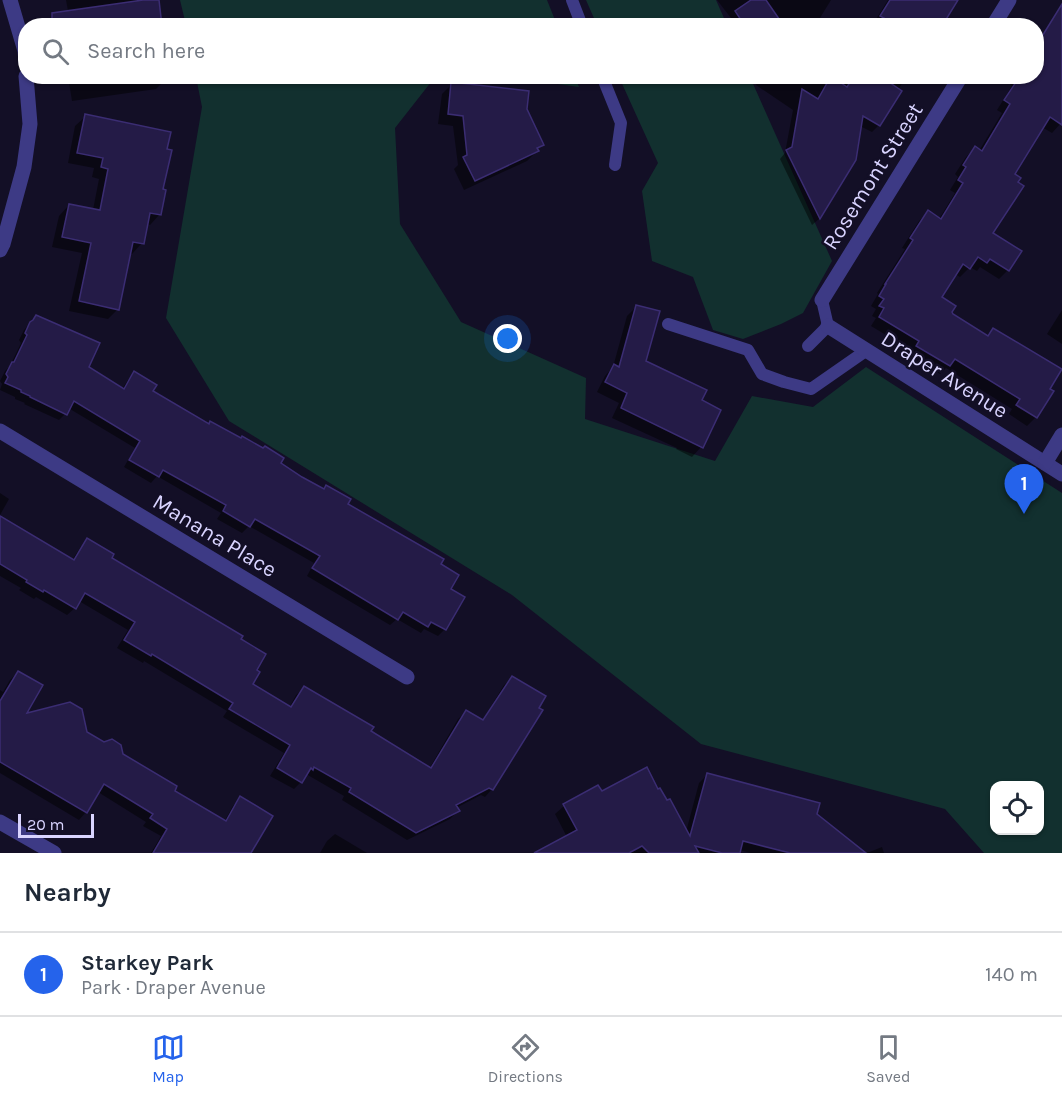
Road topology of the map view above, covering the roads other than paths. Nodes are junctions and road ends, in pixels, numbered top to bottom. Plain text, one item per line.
1 (10, 0) edge
2 (572, 0) edge
3 (1008, 0) edge
4 (579, 18) edge
5 (998, 18) edge
6 (18, 27) edge
7 (27, 84) edge
8 (605, 84) edge
9 (956, 84) edge
10 (615, 165) dead end
11 (0, 250) edge
12 (822, 300) joint
13 (668, 324) dead end
14 (828, 326) junction
15 (808, 345) dead end
16 (867, 350) junction
17 (0, 431) edge
18 (1062, 435) edge
19 (1045, 463) junction
20 (1062, 474) edge
21 (407, 677) dead end
22 (0, 822) edge
23 (54, 853) edge

1 - 6 street
2 - 4 lane
3 - 5 street
7 - 11 street
8 - 10 lane
9 - 12 street, Rosemont Street
12 - 14 lane
13 - 16 lane
14 - 15 lane
14 - 16 street, Draper Avenue
16 - 19 street, Draper Avenue
17 - 21 street, Manana Place
18 - 19 street
19 - 20 street, Draper Avenue
22 - 23 street

